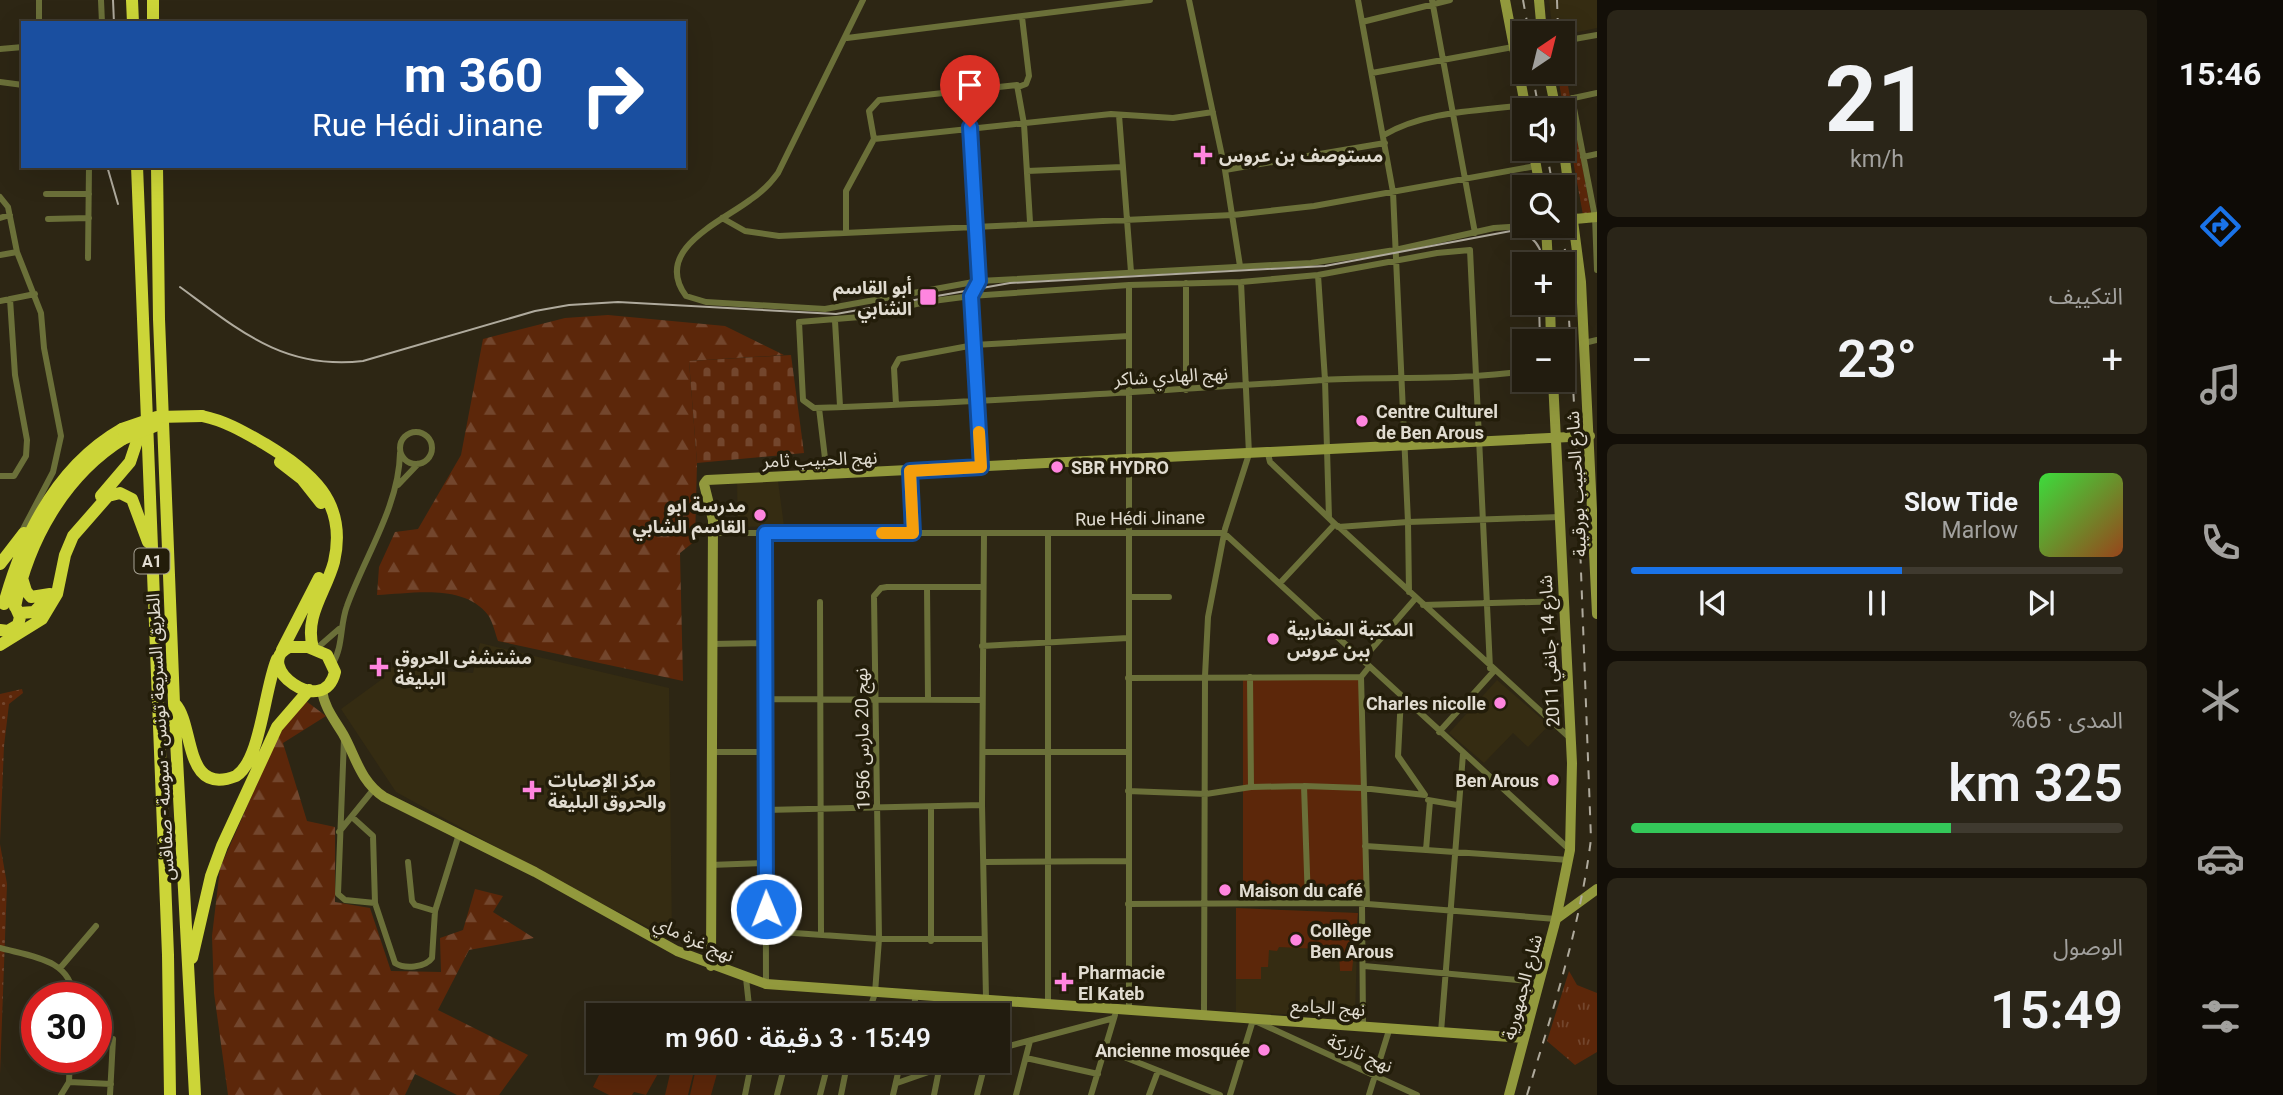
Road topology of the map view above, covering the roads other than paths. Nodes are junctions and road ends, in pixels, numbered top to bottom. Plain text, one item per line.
1 (39, 0) edge
2 (101, 0) edge
3 (132, 0) edge
4 (153, 0) edge
5 (863, 0) edge
6 (1150, 0) edge
7 (1189, 0) edge
8 (1358, 0) edge
9 (1450, 0) edge
10 (1505, 0) edge
11 (1539, 0) edge
12 (1432, 2) edge
13 (1021, 17) junction
14 (39, 21) edge
15 (102, 21) edge
16 (133, 21) edge
17 (153, 21) edge
18 (1541, 21) edge
19 (1362, 22) junction
20 (1597, 35) edge
21 (1512, 37) edge
22 (847, 38) junction
23 (1575, 39) edge
24 (21, 47) edge
25 (1512, 47) edge
26 (0, 49) edge
27 (1443, 60) junction
28 (1372, 73) junction
29 (0, 82) edge
30 (21, 85) edge
31 (1018, 87) junction
32 (1597, 93) edge
33 (1572, 98) edge
34 (1512, 109) edge
35 (1213, 112) junction
36 (1575, 113) edge
37 (1119, 115) junction
38 (1453, 115) junction
39 (1024, 124) junction
40 (970, 127) junction
41 (1384, 135) junction
42 (874, 139) junction
43 (1385, 144) junction
44 (1597, 154) edge
45 (1584, 157) junction
46 (1535, 161) edge
47 (1536, 166) junction
48 (1122, 167) junction
49 (89, 168) edge
50 (137, 168) edge
51 (157, 168) edge
52 (1225, 170) junction
53 (1027, 171) junction
54 (1538, 175) edge
55 (1465, 180) junction
56 (1392, 192) junction
57 (46, 194) dead end
58 (89, 194) junction
59 (0, 197) edge
60 (10, 215) junction
61 (1233, 215) junction
62 (1596, 217) edge
63 (0, 218) edge
64 (89, 218) junction
65 (722, 218) junction
66 (1128, 218) junction
67 (48, 219) dead end
68 (1575, 219) joint
69 (1030, 222) junction
70 (976, 225) junction
71 (1512, 226) edge
72 (846, 232) junction
73 (1475, 233) junction
74 (1395, 250) junction
75 (17, 252) junction
76 (0, 255) edge
77 (88, 258) dead end
78 (1396, 261) junction
79 (1240, 266) junction
80 (1597, 270) edge
81 (1131, 272) junction
82 (1318, 275) junction
83 (979, 281) junction
84 (1241, 282) junction
85 (1186, 284) junction
86 (1129, 285) junction
87 (35, 294) junction
88 (971, 296) junction
89 (10, 299) junction
90 (0, 301) edge
91 (835, 321) junction
92 (1129, 336) junction
93 (1597, 340) edge
94 (1584, 343) junction
95 (974, 345) junction
96 (1512, 372) edge
97 (1478, 374) junction
98 (1401, 378) junction
99 (1325, 380) junction
100 (1244, 386) junction
101 (1186, 390) junction
102 (1554, 392) edge
103 (1129, 393) junction
104 (976, 401) junction
105 (896, 404) junction
106 (840, 406) junction
107 (819, 408) junction
108 (145, 412) junction
109 (202, 420) junction
110 (122, 434) junction
111 (1593, 435) edge
112 (1557, 438) junction
113 (1479, 441) junction
114 (1405, 445) junction
115 (1326, 451) junction
116 (400, 453) junction
117 (1249, 454) junction
118 (1268, 454) junction
119 (1128, 460) junction
120 (418, 464) junction
121 (981, 467) junction
122 (910, 471) junction
123 (827, 475) junction
124 (0, 476) edge
125 (395, 490) junction
126 (1560, 517) junction
127 (1329, 518) junction
128 (1484, 520) junction
129 (1408, 522) junction
130 (1337, 525) junction
131 (30, 529) junction
132 (713, 533) junction
133 (765, 533) junction
134 (913, 533) junction
135 (984, 533) junction
136 (1048, 533) junction
137 (1130, 533) junction
138 (1224, 533) junction
139 (19, 538) junction
140 (152, 548) junction
141 (0, 564) edge
142 (22, 575) junction
143 (1597, 578) edge
144 (1280, 583) junction
145 (928, 587) junction
146 (982, 587) junction
147 (1409, 592) junction
148 (50, 594) junction
149 (1129, 597) junction
150 (1169, 597) dead end
151 (1415, 599) junction
152 (1488, 601) junction
153 (1565, 601) junction
154 (820, 602) dead end
155 (1423, 606) junction
156 (10, 608) edge
157 (1597, 614) edge
158 (341, 627) junction
159 (1, 632) edge
160 (1128, 638) junction
161 (712, 643) junction
162 (764, 643) junction
163 (1048, 643) junction
164 (0, 645) edge
165 (982, 646) junction
166 (314, 649) junction
167 (280, 655) junction
168 (1362, 660) junction
169 (333, 663) junction
170 (1369, 667) junction
171 (1492, 669) junction
172 (1205, 676) junction
173 (1250, 677) junction
174 (1361, 677) junction
175 (1128, 678) junction
176 (314, 690) junction
177 (1401, 696) junction
178 (764, 698) junction
179 (819, 699) junction
180 (876, 699) junction
181 (928, 699) junction
182 (982, 700) junction
183 (174, 704) junction
184 (1439, 732) junction
185 (344, 737) junction
186 (1571, 740) junction
187 (763, 751) junction
188 (711, 752) junction
189 (983, 752) junction
190 (1127, 752) junction
191 (1050, 753) junction
192 (1463, 754) junction
193 (1304, 786) junction
194 (1251, 788) junction
195 (1362, 788) junction
196 (373, 790) junction
197 (1128, 791) junction
198 (1206, 794) junction
199 (1427, 798) junction
200 (982, 805) junction
201 (1457, 805) junction
202 (931, 808) junction
203 (765, 810) junction
204 (820, 810) junction
205 (877, 810) junction
206 (352, 817) junction
207 (339, 833) junction
208 (459, 834) junction
209 (1365, 846) junction
210 (1426, 850) junction
211 (1454, 851) junction
212 (1570, 855) junction
213 (1129, 861) junction
214 (408, 862) dead end
215 (984, 862) junction
216 (765, 863) junction
217 (1050, 863) junction
218 (710, 865) junction
219 (1597, 889) edge
220 (1597, 899) edge
221 (1583, 900) junction
222 (1206, 902) junction
223 (1308, 902) junction
224 (375, 903) junction
225 (1128, 904) junction
226 (1364, 904) junction
227 (435, 911) junction
228 (1451, 913) junction
229 (1556, 919) junction
230 (96, 926) dead end
231 (766, 931) junction
232 (821, 935) junction
233 (879, 939) junction
234 (985, 939) junction
235 (931, 941) junction
236 (0, 948) edge
237 (189, 965) junction
238 (711, 966) junction
239 (1364, 966) junction
240 (61, 967) junction
241 (1445, 974) junction
242 (746, 978) junction
243 (70, 982) edge
244 (1540, 982) junction
245 (766, 984) junction
246 (875, 993) junction
247 (916, 995) junction
248 (986, 998) junction
249 (749, 1003) edge
250 (872, 1003) edge
251 (914, 1003) edge
252 (1048, 1003) junction
253 (1129, 1008) junction
254 (1116, 1014) junction
255 (1204, 1015) junction
256 (1253, 1020) junction
257 (1363, 1026) junction
258 (1390, 1027) junction
259 (1441, 1031) junction
260 (1524, 1038) junction
261 (113, 1039) dead end
262 (1030, 1041) junction
263 (1010, 1046) edge
264 (1104, 1049) junction
265 (1026, 1058) junction
266 (1158, 1071) junction
267 (69, 1073) edge
268 (749, 1073) edge
269 (783, 1073) edge
270 (826, 1073) edge
271 (845, 1073) edge
272 (899, 1073) edge
273 (929, 1073) edge
274 (938, 1073) edge
275 (983, 1073) edge
276 (1098, 1074) junction
277 (1376, 1074) junction
278 (69, 1082) junction
279 (897, 1083) junction
280 (111, 1084) junction
281 (61, 1095) edge
282 (110, 1095) edge
283 (167, 1095) edge
284 (195, 1095) edge
285 (745, 1095) edge
286 (777, 1095) edge
287 (820, 1095) edge
288 (841, 1095) edge
289 (893, 1095) edge
290 (934, 1095) edge
291 (977, 1095) edge
292 (1018, 1095) edge
293 (1091, 1095) edge
294 (1149, 1095) edge
295 (1220, 1095) edge
296 (1230, 1095) edge
297 (1369, 1095) edge
298 (1417, 1095) edge
299 (1509, 1095) edge

1 - 14 street
2 - 15 street
3 - 16 highway
4 - 17 highway
5 - 22 street
6 - 13 street
7 - 35 street
8 - 19 street
9 - 12 street
10 - 21 street
11 - 18 street
12 - 19 street
12 - 27 street
13 - 22 street
13 - 31 street
19 - 28 street
20 - 23 street
22 - 65 street
24 - 26 street
25 - 27 street
27 - 28 street
27 - 38 street
28 - 41 street
29 - 30 street
31 - 39 street
31 - 42 street
32 - 33 street
34 - 38 street
35 - 37 street
35 - 52 street
36 - 45 street
37 - 39 street
37 - 48 street
38 - 41 street
38 - 55 street
39 - 40 street
39 - 53 street
40 - 42 street
40 - 70 street
41 - 43 street
42 - 72 street
43 - 52 street
43 - 56 street
44 - 45 street
45 - 62 street
46 - 47 street
47 - 54 street
47 - 55 street
48 - 53 street
48 - 66 street
49 - 58 street
50 - 108 highway, الطريق السريعة تونس - سوسة - صفاقس / A1
51 - 183 highway, الطريق السريعة تونس - سوسة - صفاقس / A1
52 - 61 street
53 - 69 street
55 - 56 street
55 - 73 street
56 - 61 street
56 - 74 street
57 - 58 street
58 - 64 street
59 - 60 street
60 - 63 street
60 - 75 street
61 - 66 street
61 - 79 street
62 - 68 street
62 - 80 street
64 - 67 street
64 - 77 street
65 - 72 street
65 - 83 street
66 - 69 street
66 - 81 street
68 - 94 street, شارع الحبيب بورقيبة
69 - 70 street
70 - 72 street
70 - 83 street
71 - 73 street
73 - 74 street
74 - 78 street
74 - 79 street
75 - 76 street
75 - 87 street
78 - 82 street
78 - 97 street
78 - 98 street
79 - 81 street
81 - 83 street
82 - 84 street
82 - 99 street
83 - 88 street
84 - 85 street
84 - 100 street
85 - 86 street
85 - 101 street
86 - 88 street
86 - 92 street
87 - 89 street
87 - 139 street
88 - 91 street
88 - 95 street
89 - 90 street
89 - 124 street
91 - 106 street
91 - 107 street
92 - 95 street
92 - 103 street
93 - 94 street
94 - 111 street, شارع الحبيب بورقيبة
95 - 104 street
95 - 105 street
96 - 97 street, نهج الهادي شاكر
97 - 98 street, نهج الهادي شاكر
97 - 113 street
98 - 99 street, نهج الهادي شاكر
98 - 114 street
99 - 100 street, نهج الهادي شاكر
99 - 115 street
100 - 101 street, نهج الهادي شاكر
100 - 117 street
101 - 103 street, نهج الهادي شاكر
102 - 112 street, شارع 14 جانفي 2011
103 - 104 street, نهج الهادي شاكر
103 - 119 street
104 - 105 street, نهج الهادي شاكر
104 - 121 street
105 - 106 street, نهج الهادي شاكر
106 - 107 street, نهج الهادي شاكر
107 - 123 street
108 - 140 highway, الطريق السريعة تونس - سوسة - صفاقس / A1
108 - 148 highway
109 - 110 highway, bridge
109 - 166 highway
109 - 167 highway
110 - 131 highway
110 - 142 highway
111 - 112 street, نهج الحبيب ثامر
111 - 143 street, شارع الحبيب بورقيبة
112 - 113 street, نهج الحبيب ثامر
112 - 126 street, شارع 14 جانفي 2011
113 - 114 street, نهج الحبيب ثامر
113 - 128 street
114 - 115 street, نهج الحبيب ثامر
114 - 129 street
115 - 118 street, نهج الحبيب ثامر
115 - 127 street
116 - 120 street
116 - 120 street
116 - 125 street
117 - 118 street, نهج الحبيب ثامر
117 - 119 street, نهج الحبيب ثامر
117 - 138 street
118 - 127 street
119 - 121 street, نهج الحبيب ثامر
119 - 137 street
120 - 125 street
121 - 122 street, نهج الحبيب ثامر
122 - 123 street, نهج الحبيب ثامر
122 - 134 street
123 - 132 street, نهج الحبيب ثامر
125 - 158 street
126 - 128 street
126 - 153 street, شارع 14 جانفي 2011
127 - 130 street
128 - 129 street
128 - 152 street
129 - 130 street
129 - 147 street
130 - 144 street
130 - 147 street
131 - 139 highway
131 - 156 highway
132 - 133 street, Rue Hédi Jinane
132 - 161 street, نهج الحبيب ثامر
133 - 134 street, Rue Hédi Jinane
133 - 162 street
134 - 135 street, Rue Hédi Jinane
135 - 136 street, Rue Hédi Jinane
135 - 146 street
136 - 137 street, Rue Hédi Jinane
136 - 163 street
137 - 138 street, Rue Hédi Jinane
137 - 149 street
138 - 144 street, Rue Hédi Jinane
138 - 172 street
139 - 141 highway
140 - 164 highway
140 - 283 highway, الطريق السريعة تونس - سوسة - صفاقس / A1
142 - 148 highway
142 - 156 highway
143 - 157 street, شارع الحبيب بورقيبة
144 - 168 street, Rue Hédi Jinane
145 - 146 street, نهج 20 مارس 1956
145 - 180 street, نهج 20 مارس 1956
145 - 181 street
146 - 165 street
147 - 151 street
148 - 156 highway
149 - 150 street
149 - 160 street
151 - 155 street
151 - 168 street
152 - 153 street
152 - 155 street
152 - 171 street
153 - 186 street, شارع 14 جانفي 2011
154 - 179 street
155 - 171 street
156 - 159 highway
158 - 166 street
158 - 169 street
160 - 163 street
160 - 175 street
161 - 162 street
161 - 188 street, نهج الحبيب ثامر
162 - 178 street
163 - 165 street
163 - 191 street
165 - 182 street
166 - 167 highway
166 - 169 highway
167 - 176 highway
167 - 183 highway
168 - 170 street, Rue Hédi Jinane
169 - 176 highway
170 - 174 street
170 - 177 street, Rue Hédi Jinane
171 - 184 street
171 - 186 street
172 - 173 street
172 - 175 street
172 - 198 street
173 - 174 street
173 - 194 street
174 - 195 street
175 - 190 street
176 - 185 street, نهج غرة ماي
176 - 237 highway
177 - 184 street, Rue Hédi Jinane
177 - 199 street
178 - 179 street
178 - 187 street
179 - 180 street
179 - 204 street
180 - 181 street
180 - 205 street, نهج 20 مارس 1956
181 - 182 street
182 - 189 street
183 - 237 highway, الطريق السريعة تونس - سوسة - صفاقس / A1
184 - 192 street, Rue Hédi Jinane
185 - 196 street, نهج غرة ماي
185 - 207 street
186 - 212 street, شارع 14 جانفي 2011
187 - 188 street
187 - 203 street
188 - 218 street, نهج الحبيب ثامر
189 - 191 street
189 - 200 street
190 - 191 street
190 - 197 street
191 - 217 street
192 - 201 street
192 - 212 street, Rue Hédi Jinane
193 - 194 street
193 - 195 street
193 - 223 street
194 - 198 street
195 - 199 street
195 - 209 street
196 - 206 street
196 - 208 street, نهج غرة ماي
197 - 198 street
197 - 213 street
198 - 222 street
199 - 201 street
199 - 210 street
200 - 202 street
200 - 215 street
201 - 211 street
202 - 205 street
202 - 235 street
203 - 204 street
203 - 216 street
204 - 205 street
204 - 232 street
205 - 233 street, نهج 20 مارس 1956
206 - 207 street
206 - 224 street
207 - 224 street
208 - 227 street
208 - 238 street, نهج غرة ماي
209 - 210 street
209 - 226 street
210 - 211 street
211 - 212 street
211 - 228 street
212 - 229 street, شارع 14 جانفي 2011
213 - 217 street
213 - 225 street
214 - 227 street
215 - 217 street
215 - 234 street
216 - 218 street
216 - 231 street
217 - 252 street
218 - 238 street, نهج الحبيب ثامر
219 - 221 street, شارع الجمهورية
220 - 221 street
221 - 229 street, شارع الجمهورية
222 - 223 street
222 - 225 street
222 - 255 street
223 - 226 street
224 - 227 street
225 - 253 street
226 - 228 street
226 - 239 street
228 - 229 street
228 - 241 street
229 - 244 street, شارع الجمهورية
230 - 240 street
231 - 232 street
231 - 245 street
232 - 233 street
233 - 235 street
233 - 246 street, نهج 20 مارس 1956
234 - 235 street
234 - 248 street
236 - 240 street
237 - 284 highway, الطريق السريعة تونس - سوسة - صفاقس / A1
238 - 242 street, نهج غرة ماي
239 - 241 street
239 - 257 street
240 - 243 street
241 - 244 street
241 - 259 street
242 - 245 street, نهج غرة ماي
242 - 249 street
244 - 260 street, شارع الجمهورية
245 - 246 street, نهج غرة ماي
246 - 247 street, نهج غرة ماي
246 - 250 street, نهج 20 مارس 1956
247 - 248 street, نهج غرة ماي
247 - 251 street
248 - 252 street, نهج غرة ماي
252 - 254 street, نهج غرة ماي
253 - 254 street, نهج غرة ماي
253 - 255 street, نهج الجامع
254 - 262 street
254 - 264 street
255 - 256 street, نهج الجامع
256 - 257 street, نهج الجامع
256 - 277 street, نهج تازركة
256 - 296 street
257 - 258 street, نهج الجامع
258 - 259 street, نهج الجامع
258 - 277 street
259 - 260 street, نهج الجامع
260 - 299 street, شارع الجمهورية
261 - 280 street
262 - 263 street
262 - 265 street
264 - 266 street
264 - 276 street
265 - 276 street
265 - 292 street
266 - 294 street
266 - 295 street
267 - 278 street
268 - 285 street
269 - 286 street
270 - 287 street
271 - 288 street
272 - 279 street
273 - 279 street
274 - 290 street
275 - 291 street
276 - 293 street
277 - 297 street
277 - 298 street, نهج تازركة
278 - 280 street
278 - 281 street
279 - 289 street
280 - 282 street

